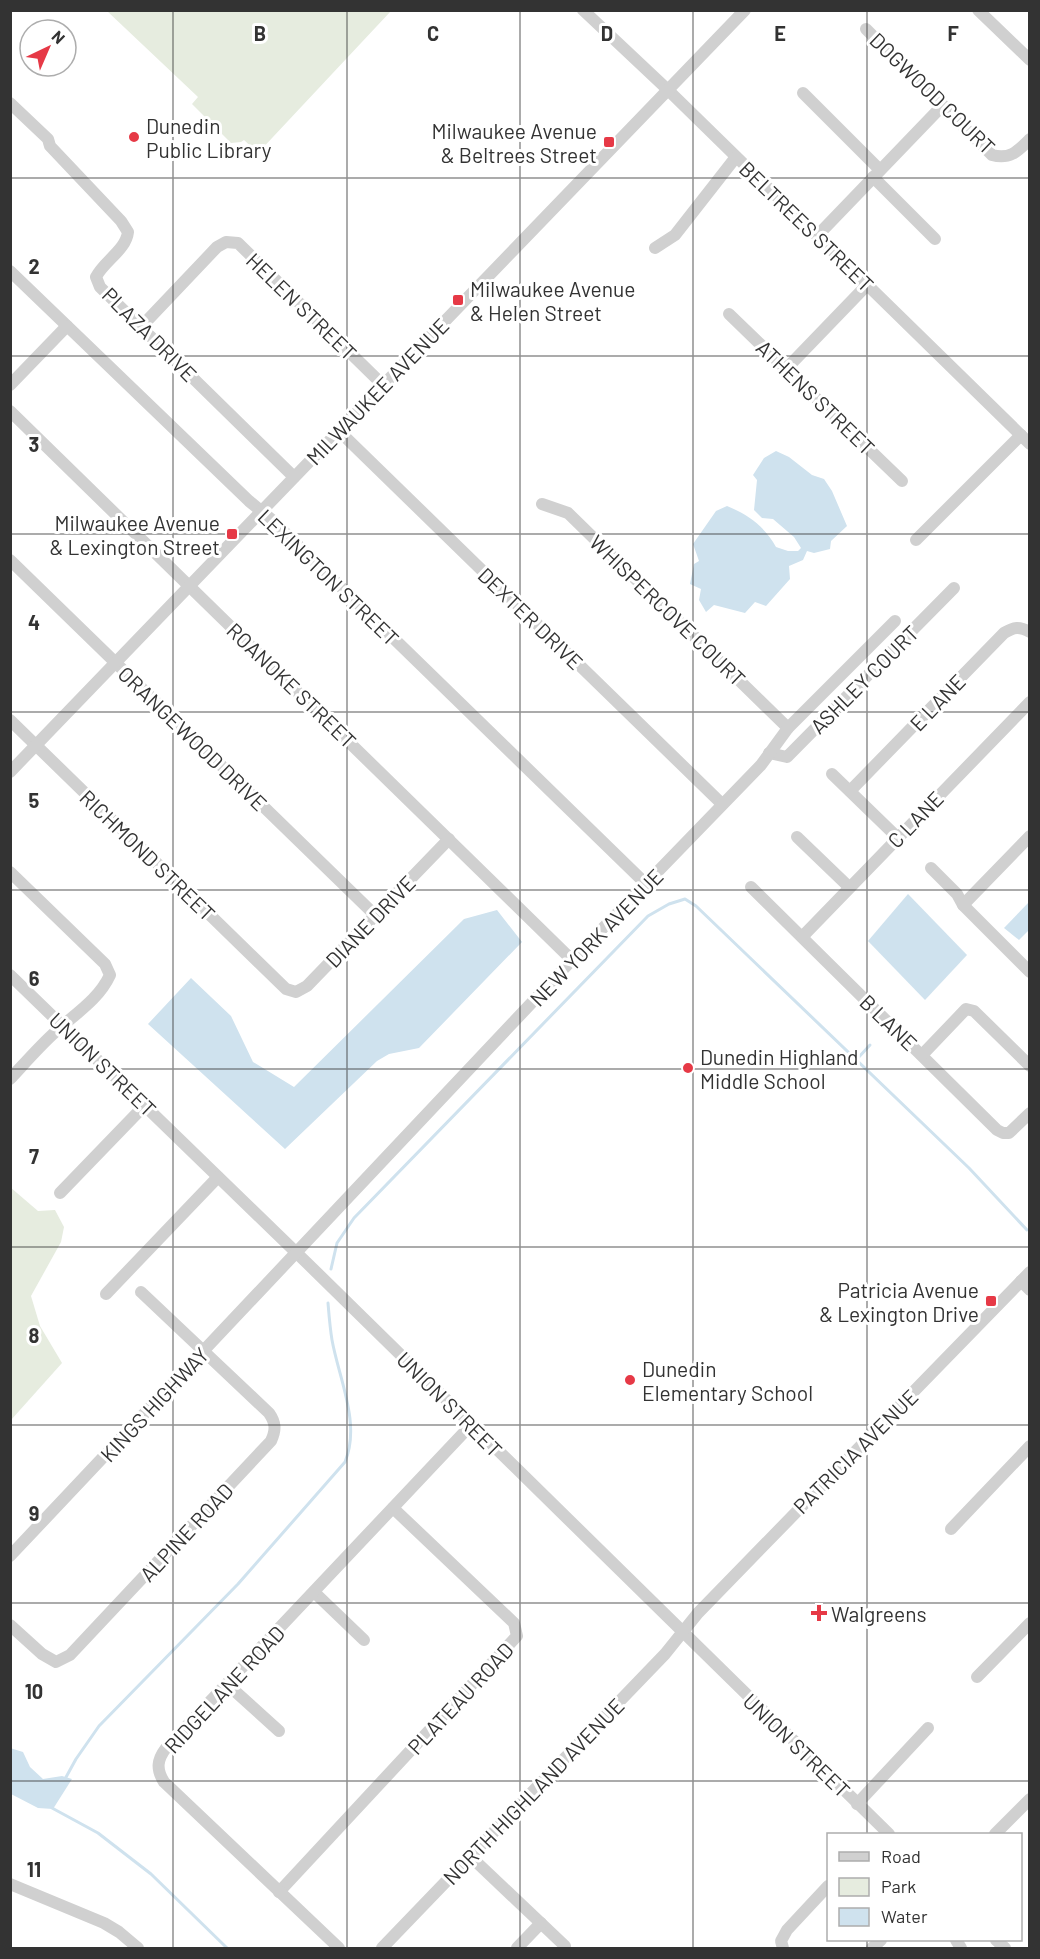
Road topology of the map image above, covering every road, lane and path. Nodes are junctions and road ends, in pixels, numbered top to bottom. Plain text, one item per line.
1 (583, 10) edge
2 (978, 10) edge
3 (742, 12) edge
4 (866, 29) dead end
5 (1029, 60) edge
6 (668, 90) junction
7 (803, 93) dead end
8 (10, 103) edge
9 (943, 105) junction
10 (1029, 139) edge
11 (736, 157) junction
12 (876, 174) junction
13 (817, 236) junction
14 (935, 239) dead end
15 (655, 248) dead end
16 (10, 271) edge
17 (867, 285) junction
18 (729, 314) dead end
19 (67, 326) junction
20 (141, 327) junction
21 (786, 369) junction
22 (10, 385) edge
23 (383, 385) junction
24 (10, 411) edge
25 (339, 431) junction
26 (1025, 439) edge
27 (294, 477) junction
28 (903, 482) dead end
29 (542, 504) dead end
30 (261, 511) junction
31 (916, 540) dead end
32 (10, 560) edge
33 (190, 585) junction
34 (954, 588) dead end
35 (895, 621) dead end
36 (1029, 632) edge
37 (115, 662) junction
38 (1029, 702) edge
39 (10, 720) edge
40 (788, 728) junction
41 (36, 745) junction
42 (769, 753) junction
43 (10, 772) edge
44 (832, 774) dead end
45 (850, 791) junction
46 (722, 804) junction
47 (1029, 836) edge
48 (797, 837) dead end
49 (897, 837) junction
50 (449, 839) junction
51 (931, 868) dead end
52 (10, 872) edge
53 (646, 885) junction
54 (751, 887) dead end
55 (849, 887) junction
56 (963, 905) junction
57 (376, 916) junction
58 (802, 937) junction
59 (572, 960) junction
60 (1029, 970) edge
61 (10, 975) edge
62 (286, 989) joint
63 (64, 1026) junction
64 (922, 1055) junction
65 (1029, 1066) edge
66 (10, 1079) edge
67 (145, 1105) junction
68 (1029, 1113) edge
69 (219, 1177) junction
70 (60, 1193) dead end
71 (296, 1252) junction
72 (1027, 1281) edge
73 (141, 1292) dead end
74 (106, 1294) dead end
75 (204, 1352) junction
76 (471, 1425) junction
77 (1029, 1446) edge
78 (393, 1508) junction
79 (951, 1529) dead end
80 (10, 1556) edge
81 (314, 1592) junction
82 (1029, 1623) edge
83 (10, 1625) edge
84 (682, 1632) junction
85 (364, 1640) dead end
86 (977, 1677) dead end
87 (227, 1684) junction
88 (928, 1728) dead end
89 (279, 1731) dead end
90 (1029, 1799) edge
91 (857, 1804) junction
92 (888, 1833) edge
93 (996, 1833) edge
94 (470, 1857) junction
95 (10, 1884) edge
96 (827, 1887) edge
97 (279, 1892) junction
98 (541, 1923) junction
99 (565, 1946) dead end
100 (138, 1948) edge
101 (339, 1948) edge
102 (382, 1948) edge
103 (517, 1948) edge
104 (783, 1948) edge

1 - 6 street, BELTREES STREET
2 - 5 street
3 - 6 street, MILWAUKEE AVENUE
4 - 9 street, DOGWOOD COURT
6 - 11 street, BELTREES STREET
6 - 23 street, MILWAUKEE AVENUE
7 - 12 street
8 - 20 street, PLAZA DRIVE
9 - 10 street, DOGWOOD COURT
9 - 12 street
11 - 13 street, BELTREES STREET
11 - 15 street
12 - 13 street
12 - 14 street
13 - 17 street, BELTREES STREET
16 - 19 street, LEXINGTON STREET
17 - 21 street
17 - 26 street, BELTREES STREET
18 - 21 street, ATHENS STREET
19 - 22 street
19 - 30 street, LEXINGTON STREET
20 - 23 street, HELEN STREET
20 - 27 street, PLAZA DRIVE
21 - 28 street, ATHENS STREET
23 - 25 street, MILWAUKEE AVENUE
24 - 33 street, ROANOKE STREET
25 - 27 street, MILWAUKEE AVENUE
25 - 46 street, DEXTER DRIVE
26 - 31 street
27 - 30 street, MILWAUKEE AVENUE
29 - 40 street, WHISPERCOVE COURT
30 - 33 street, MILWAUKEE AVENUE
30 - 53 street, LEXINGTON STREET
32 - 37 street, ORANGEWOOD DRIVE
33 - 37 street, MILWAUKEE AVENUE
33 - 50 street, ROANOKE STREET
34 - 42 street, ASHLEY COURT
35 - 40 street, NEW YORK AVENUE
36 - 45 street, E LANE
37 - 41 street, MILWAUKEE AVENUE
37 - 57 street, ORANGEWOOD DRIVE
38 - 49 street, C LANE
39 - 41 street, RICHMOND STREET
40 - 42 street, NEW YORK AVENUE
41 - 43 street, MILWAUKEE AVENUE
41 - 62 street, RICHMOND STREET
42 - 46 street, NEW YORK AVENUE
44 - 45 street
45 - 49 street
46 - 53 street, NEW YORK AVENUE
47 - 56 street
48 - 55 street
49 - 55 street, C LANE
50 - 57 street, DIANE DRIVE
50 - 59 street, ROANOKE STREET
51 - 56 street
52 - 63 street
53 - 59 street, NEW YORK AVENUE
54 - 58 street, B LANE
55 - 58 street, C LANE
56 - 60 street
57 - 62 street, DIANE DRIVE
58 - 64 street, B LANE
59 - 71 street, NEW YORK AVENUE
61 - 63 street, UNION STREET
63 - 66 street
63 - 67 street, UNION STREET
64 - 65 street
64 - 68 street, B LANE
67 - 69 street, UNION STREET
67 - 70 street
69 - 71 street, UNION STREET
69 - 74 street
71 - 75 street, KINGS HIGHWAY
71 - 76 street, UNION STREET
72 - 84 street, PATRICIA AVENUE
73 - 75 street
75 - 80 street, KINGS HIGHWAY
75 - 83 street, ALPINE ROAD
76 - 78 street, RIDGELANE ROAD
76 - 84 street, UNION STREET
77 - 79 street
78 - 81 street, RIDGELANE ROAD
78 - 97 street, PLATEAU ROAD
81 - 85 street
81 - 87 street, RIDGELANE ROAD
82 - 86 street
84 - 91 street, UNION STREET
84 - 94 street, NORTH HIGHLAND AVENUE
87 - 89 street
87 - 97 street, RIDGELANE ROAD
88 - 91 street
90 - 93 street
91 - 92 street, UNION STREET
94 - 98 street
94 - 102 street, NORTH HIGHLAND AVENUE
95 - 100 street
96 - 104 street
97 - 101 street, RIDGELANE ROAD
98 - 99 street
98 - 103 street

